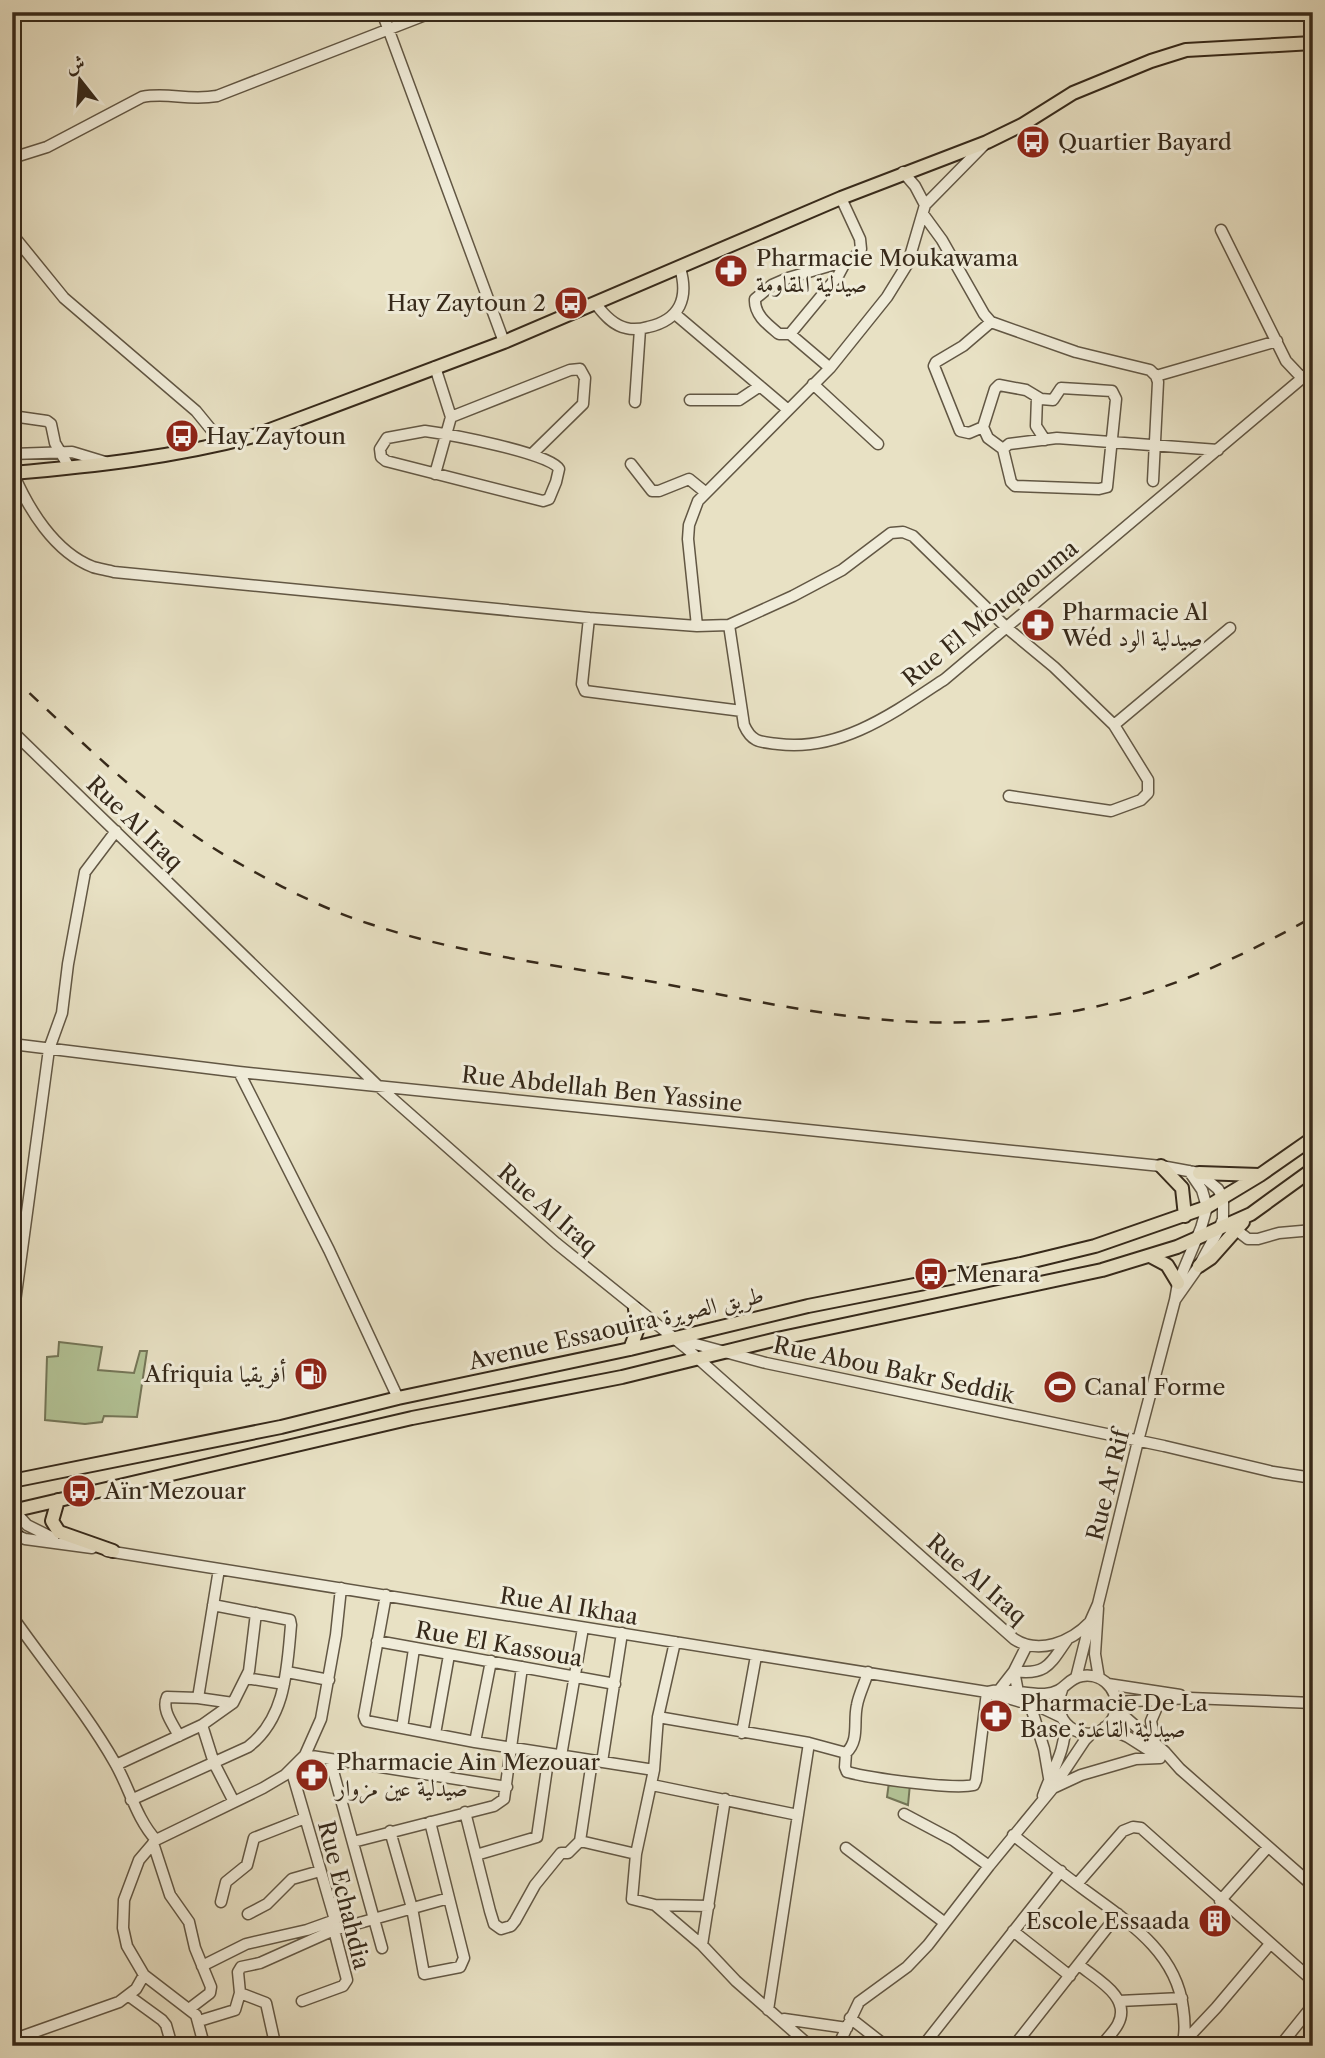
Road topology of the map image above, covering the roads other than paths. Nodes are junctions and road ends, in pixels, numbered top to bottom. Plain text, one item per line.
1 (382, 12) edge
2 (433, 12) edge
3 (389, 30) junction
4 (1313, 43) edge
5 (987, 142) junction
6 (12, 158) edge
7 (903, 173) junction
8 (841, 198) junction
9 (924, 210) junction
10 (1221, 230) dead end
11 (12, 234) edge
12 (846, 261) junction
13 (680, 268) junction
14 (596, 304) junction
15 (675, 314) junction
16 (991, 322) junction
17 (640, 329) junction
18 (790, 334) junction
19 (1277, 341) junction
20 (504, 342) junction
21 (435, 367) junction
22 (830, 368) junction
23 (1313, 369) edge
24 (1156, 376) junction
25 (1302, 378) junction
26 (813, 384) junction
27 (760, 386) junction
28 (1037, 397) junction
29 (690, 400) dead end
30 (635, 402) dead end
31 (787, 409) junction
32 (12, 416) edge
33 (451, 417) junction
34 (983, 427) junction
35 (447, 433) junction
36 (1045, 440) junction
37 (1111, 442) junction
38 (223, 444) junction
39 (878, 444) dead end
40 (1155, 446) junction
41 (1003, 449) junction
42 (1218, 450) junction
43 (60, 453) junction
44 (12, 454) edge
45 (531, 454) junction
46 (107, 463) junction
47 (631, 464) dead end
48 (69, 467) junction
49 (12, 473) edge
50 (435, 474) junction
51 (1153, 481) dead end
52 (705, 492) junction
53 (589, 618) junction
54 (729, 625) junction
55 (697, 626) junction
56 (1007, 628) junction
57 (1230, 628) dead end
58 (741, 711) junction
59 (1114, 724) junction
60 (12, 731) edge
61 (1009, 796) dead end
62 (116, 831) junction
63 (12, 1044) edge
64 (49, 1049) junction
65 (239, 1072) junction
66 (377, 1085) junction
67 (1313, 1138) edge
68 (1161, 1166) junction
69 (1313, 1169) edge
70 (1194, 1172) junction
71 (1260, 1175) junction
72 (1223, 1198) junction
73 (1207, 1206) junction
74 (1251, 1214) junction
75 (1185, 1216) junction
76 (1219, 1229) junction
77 (1235, 1229) junction
78 (1313, 1230) edge
79 (1197, 1239) junction
80 (1150, 1256) junction
81 (1199, 1266) junction
82 (1178, 1283) junction
83 (1175, 1300) junction
84 (635, 1309) junction
85 (13, 1311) edge
86 (12, 1324) edge
87 (673, 1338) junction
88 (630, 1349) junction
89 (722, 1352) junction
90 (697, 1359) junction
91 (398, 1398) junction
92 (1138, 1441) junction
93 (1313, 1478) edge
94 (12, 1481) edge
95 (58, 1500) junction
96 (13, 1510) edge
97 (13, 1533) edge
98 (66, 1544) junction
99 (113, 1552) junction
100 (219, 1569) junction
101 (341, 1588) junction
102 (386, 1595) junction
103 (1098, 1604) junction
104 (213, 1605) junction
105 (256, 1614) junction
106 (12, 1616) edge
107 (1090, 1622) junction
108 (583, 1628) junction
109 (622, 1633) junction
110 (1066, 1640) junction
111 (377, 1641) junction
112 (675, 1642) junction
113 (1027, 1645) junction
114 (1084, 1646) junction
115 (414, 1649) junction
116 (449, 1655) junction
117 (756, 1656) junction
118 (491, 1661) junction
119 (522, 1667) junction
120 (1014, 1671) junction
121 (287, 1672) junction
122 (868, 1672) junction
123 (246, 1678) junction
124 (1076, 1678) junction
125 (575, 1679) junction
126 (329, 1680) junction
127 (1103, 1681) junction
128 (284, 1684) junction
129 (615, 1684) junction
130 (1000, 1689) junction
131 (1062, 1690) junction
132 (987, 1692) junction
133 (1018, 1692) junction
134 (198, 1698) junction
135 (1190, 1698) junction
136 (1160, 1700) junction
137 (233, 1703) junction
138 (1313, 1703) edge
139 (1030, 1704) junction
140 (1116, 1706) junction
141 (658, 1717) junction
142 (1063, 1720) junction
143 (202, 1725) junction
144 (1105, 1727) junction
145 (402, 1728) junction
146 (742, 1733) junction
147 (1092, 1733) junction
148 (435, 1734) junction
149 (179, 1736) junction
150 (475, 1742) junction
151 (809, 1743) junction
152 (1156, 1743) junction
153 (512, 1747) junction
154 (846, 1753) junction
155 (549, 1754) junction
156 (306, 1755) junction
157 (561, 1756) junction
158 (1160, 1758) junction
159 (330, 1760) junction
160 (597, 1762) junction
161 (214, 1763) junction
162 (116, 1765) junction
163 (291, 1769) junction
164 (1180, 1769) junction
165 (654, 1770) junction
166 (1051, 1783) junction
167 (652, 1784) junction
168 (507, 1787) junction
169 (725, 1799) junction
170 (131, 1800) junction
171 (234, 1802) junction
172 (465, 1812) junction
173 (904, 1814) dead end
174 (798, 1815) junction
175 (305, 1818) junction
176 (430, 1822) junction
177 (390, 1831) junction
178 (1013, 1835) junction
179 (155, 1841) junction
180 (580, 1841) junction
181 (353, 1842) junction
182 (1268, 1847) junction
183 (846, 1848) dead end
184 (636, 1854) junction
185 (476, 1855) junction
186 (989, 1866) junction
187 (320, 1871) junction
188 (1061, 1871) junction
189 (1077, 1884) junction
190 (1313, 1886) edge
191 (449, 1898) junction
192 (1220, 1901) junction
193 (221, 1902) dead end
194 (655, 1905) junction
195 (709, 1906) junction
196 (412, 1908) junction
197 (248, 1914) dead end
198 (1118, 1914) junction
199 (374, 1920) junction
200 (946, 1923) junction
201 (334, 1925) junction
202 (1013, 1931) junction
203 (1270, 1944) junction
204 (702, 1945) junction
205 (382, 1948) dead end
206 (231, 1952) junction
207 (1079, 1965) junction
208 (202, 1966) junction
209 (244, 1966) junction
210 (144, 1975) junction
211 (1070, 1976) junction
212 (1313, 1982) edge
213 (240, 1993) junction
214 (129, 1996) junction
215 (1182, 1998) junction
216 (302, 2001) dead end
217 (1119, 2001) junction
218 (1313, 2005) edge
219 (189, 2009) junction
220 (768, 2010) junction
221 (780, 2018) junction
222 (199, 2021) junction
223 (849, 2023) junction
224 (170, 2039) dead end
225 (274, 2039) dead end
226 (12, 2040) edge
227 (203, 2041) dead end
228 (1183, 2045) edge
229 (810, 2046) edge
230 (838, 2046) edge
231 (886, 2046) edge
232 (923, 2046) edge
233 (1014, 2046) edge
234 (1101, 2046) edge
235 (1280, 2046) edge

1 - 3 street
2 - 3 street
3 - 6 street
3 - 20 street
4 - 5 main road
5 - 7 main road
5 - 9 street
7 - 8 main road
7 - 9 street
8 - 12 street
8 - 13 main road
9 - 16 street
9 - 22 street
10 - 19 street
11 - 38 street
12 - 18 street
12 - 18 street
13 - 14 main road
13 - 15 street
14 - 17 street
14 - 20 main road
15 - 17 street
15 - 27 street
16 - 24 street
16 - 34 street
17 - 30 street
18 - 22 street
19 - 24 street
19 - 25 street
20 - 21 main road
21 - 33 street
21 - 38 main road
22 - 26 street
23 - 25 street, Rue El Mouqaouma
24 - 40 street
25 - 42 street, Rue El Mouqaouma
26 - 31 street
26 - 39 street
27 - 29 street
27 - 31 street
28 - 34 street
28 - 36 street
28 - 37 street
31 - 52 street
32 - 43 street
33 - 35 street
33 - 45 street
34 - 41 street
35 - 45 street
35 - 50 street
35 - 50 street
36 - 37 street
36 - 41 street
37 - 40 street
37 - 41 street
38 - 46 main road
40 - 42 street
40 - 51 street
42 - 56 street, Rue El Mouqaouma
43 - 44 street
43 - 46 street
43 - 48 street
45 - 50 street
46 - 48 main road
47 - 52 street
48 - 49 main road
49 - 53 street
52 - 55 street
53 - 55 street
53 - 58 street
54 - 55 street
54 - 56 street
54 - 58 street, Rue El Mouqaouma
56 - 58 street, Rue El Mouqaouma
56 - 59 street
57 - 59 street
59 - 61 street
60 - 62 street, Rue Al Iraq
62 - 64 street
62 - 66 street, Rue Al Iraq
63 - 64 street, Rue Abdellah Ben Yassine
64 - 65 street, Rue Abdellah Ben Yassine
64 - 85 street
65 - 66 street, Rue Abdellah Ben Yassine
65 - 91 street
66 - 68 street, Rue Abdellah Ben Yassine
66 - 84 street, Rue Al Iraq
67 - 71 main road, Avenue Essaouira طريق الصويرة
68 - 70 street, Rue Abdellah Ben Yassine
68 - 75 main road
69 - 74 main road
70 - 71 main road
70 - 72 street
70 - 73 street
71 - 72 main road, Avenue Essaouira طريق الصويرة
72 - 73 main road, Avenue Essaouira طريق الصويرة
72 - 76 street, Rue Ar Rif
73 - 75 main road, Avenue Essaouira طريق الصويرة
73 - 79 street, Rue Ar Rif
74 - 76 main road, Avenue Essaouira طريق الصويرة
74 - 77 main road
75 - 87 main road, Avenue Essaouira طريق الصويرة
76 - 79 main road, Avenue Essaouira طريق الصويرة
76 - 81 street, Rue Ar Rif
77 - 78 street
77 - 81 main road
79 - 80 main road, Avenue Essaouira طريق الصويرة
79 - 82 street, Rue Ar Rif
80 - 82 main road
80 - 89 main road, Avenue Essaouira طريق الصويرة
81 - 83 street, Rue Ar Rif
82 - 83 street, Rue Ar Rif
83 - 92 street, Rue Ar Rif
84 - 87 street, Rue Al Iraq
84 - 88 main road
85 - 86 street
87 - 88 main road, Avenue Essaouira طريق الصويرة
87 - 89 street, Rue Abou Bakr Seddik
87 - 90 street, Rue Al Iraq
88 - 91 main road, Avenue Essaouira طريق الصويرة
89 - 90 main road, Avenue Essaouira طريق الصويرة
89 - 92 street, Rue Abou Bakr Seddik
90 - 95 main road, Avenue Essaouira طريق الصويرة
90 - 113 street, Rue Al Iraq
91 - 94 main road, Avenue Essaouira طريق الصويرة
92 - 93 street, Rue Abou Bakr Seddik
92 - 103 street, Rue Ar Rif
95 - 96 main road, Avenue Essaouira طريق الصويرة
95 - 99 main road
96 - 98 street, Rue Al Ikhaa
97 - 98 street, Rue Al Ikhaa
98 - 99 street, Rue Al Ikhaa
99 - 100 street, Rue Al Ikhaa
100 - 101 street, Rue Al Ikhaa
100 - 104 street
101 - 102 street, Rue Al Ikhaa
101 - 126 street
102 - 108 street, Rue Al Ikhaa
102 - 111 street
103 - 107 street, Rue Ar Rif
103 - 127 street
104 - 105 street
104 - 134 street
105 - 121 street
105 - 123 street
106 - 162 street
107 - 110 street, Rue Al Iraq
107 - 114 street, Rue Ar Rif
108 - 109 street, Rue Al Ikhaa
108 - 125 street
109 - 112 street, Rue Al Ikhaa
109 - 129 street
110 - 113 street, Rue Al Iraq
110 - 114 street
110 - 120 street
111 - 115 street, Rue El Kassoua
111 - 145 street
112 - 117 street, Rue Al Ikhaa
112 - 141 street
113 - 120 street
114 - 124 street, Rue Ar Rif
115 - 116 street, Rue El Kassoua
115 - 145 street
116 - 118 street, Rue El Kassoua
116 - 148 street
117 - 122 street, Rue Al Ikhaa
117 - 146 street
118 - 119 street, Rue El Kassoua
118 - 150 street
119 - 125 street, Rue El Kassoua
119 - 153 street
120 - 130 street
120 - 133 street
121 - 126 street
121 - 128 street
122 - 132 street, Rue Al Ikhaa
122 - 154 street
123 - 128 street
123 - 137 street
124 - 127 street
124 - 131 street
125 - 129 street, Rue El Kassoua
125 - 157 street
126 - 156 street
127 - 135 street
127 - 140 street
128 - 161 street
129 - 160 street
130 - 132 street
130 - 133 street
131 - 133 street
131 - 142 street
132 - 139 street, Rue Al Ikhaa
132 - 154 street
134 - 137 street
134 - 149 street
135 - 136 street
135 - 138 street
136 - 140 street
136 - 152 street
137 - 143 street
139 - 142 street, Rue Al Ikhaa
139 - 166 street
140 - 144 street
140 - 152 street
141 - 146 street
141 - 165 street
142 - 147 street
142 - 166 street
143 - 149 street
143 - 161 street
144 - 147 street
144 - 158 street
145 - 148 street
146 - 151 street
147 - 166 street
148 - 150 street
149 - 162 street
150 - 153 street
151 - 154 street
151 - 174 street
152 - 164 street
153 - 155 street
153 - 168 street
155 - 157 street
155 - 185 street
156 - 159 street
156 - 163 street
157 - 160 street
158 - 164 street
158 - 166 street
159 - 168 street
159 - 181 street
160 - 165 street
160 - 180 street
161 - 170 street
161 - 171 street
162 - 170 street
163 - 171 street
163 - 175 street, Rue Echahdia
164 - 182 street
165 - 167 street
166 - 178 street
167 - 169 street
167 - 184 street
168 - 172 street
169 - 174 street
169 - 195 street
170 - 179 street
171 - 179 street
172 - 176 street
172 - 185 street
173 - 186 street
174 - 220 street
175 - 187 street, Rue Echahdia
175 - 193 street
176 - 177 street
176 - 191 street
177 - 181 street
177 - 196 street
178 - 186 street
178 - 188 street
179 - 208 street
179 - 210 street
180 - 184 street
180 - 185 street
181 - 199 street
182 - 190 street
182 - 192 street
183 - 200 street
184 - 194 street
186 - 200 street
187 - 197 street
187 - 201 street, Rue Echahdia
188 - 189 street
188 - 202 street
189 - 192 street
189 - 198 street
191 - 196 street
191 - 196 street
192 - 203 street
194 - 195 street
194 - 204 street
195 - 204 street
196 - 199 street
198 - 207 street
198 - 215 street
199 - 201 street
199 - 205 street
200 - 223 street
201 - 206 street
201 - 209 street
201 - 216 street, Rue Echahdia
202 - 211 street
202 - 232 street
203 - 212 street
203 - 228 street
204 - 220 street
206 - 208 street
206 - 209 street
207 - 211 street
207 - 217 street
208 - 219 street
209 - 213 street
210 - 214 street
210 - 219 street
211 - 233 street
213 - 222 street
213 - 225 street
214 - 224 street
214 - 226 street
215 - 217 street
215 - 228 street
217 - 234 street
218 - 235 street
219 - 222 street
220 - 221 street
221 - 223 street
221 - 229 street
222 - 227 street
223 - 230 street
223 - 231 street

